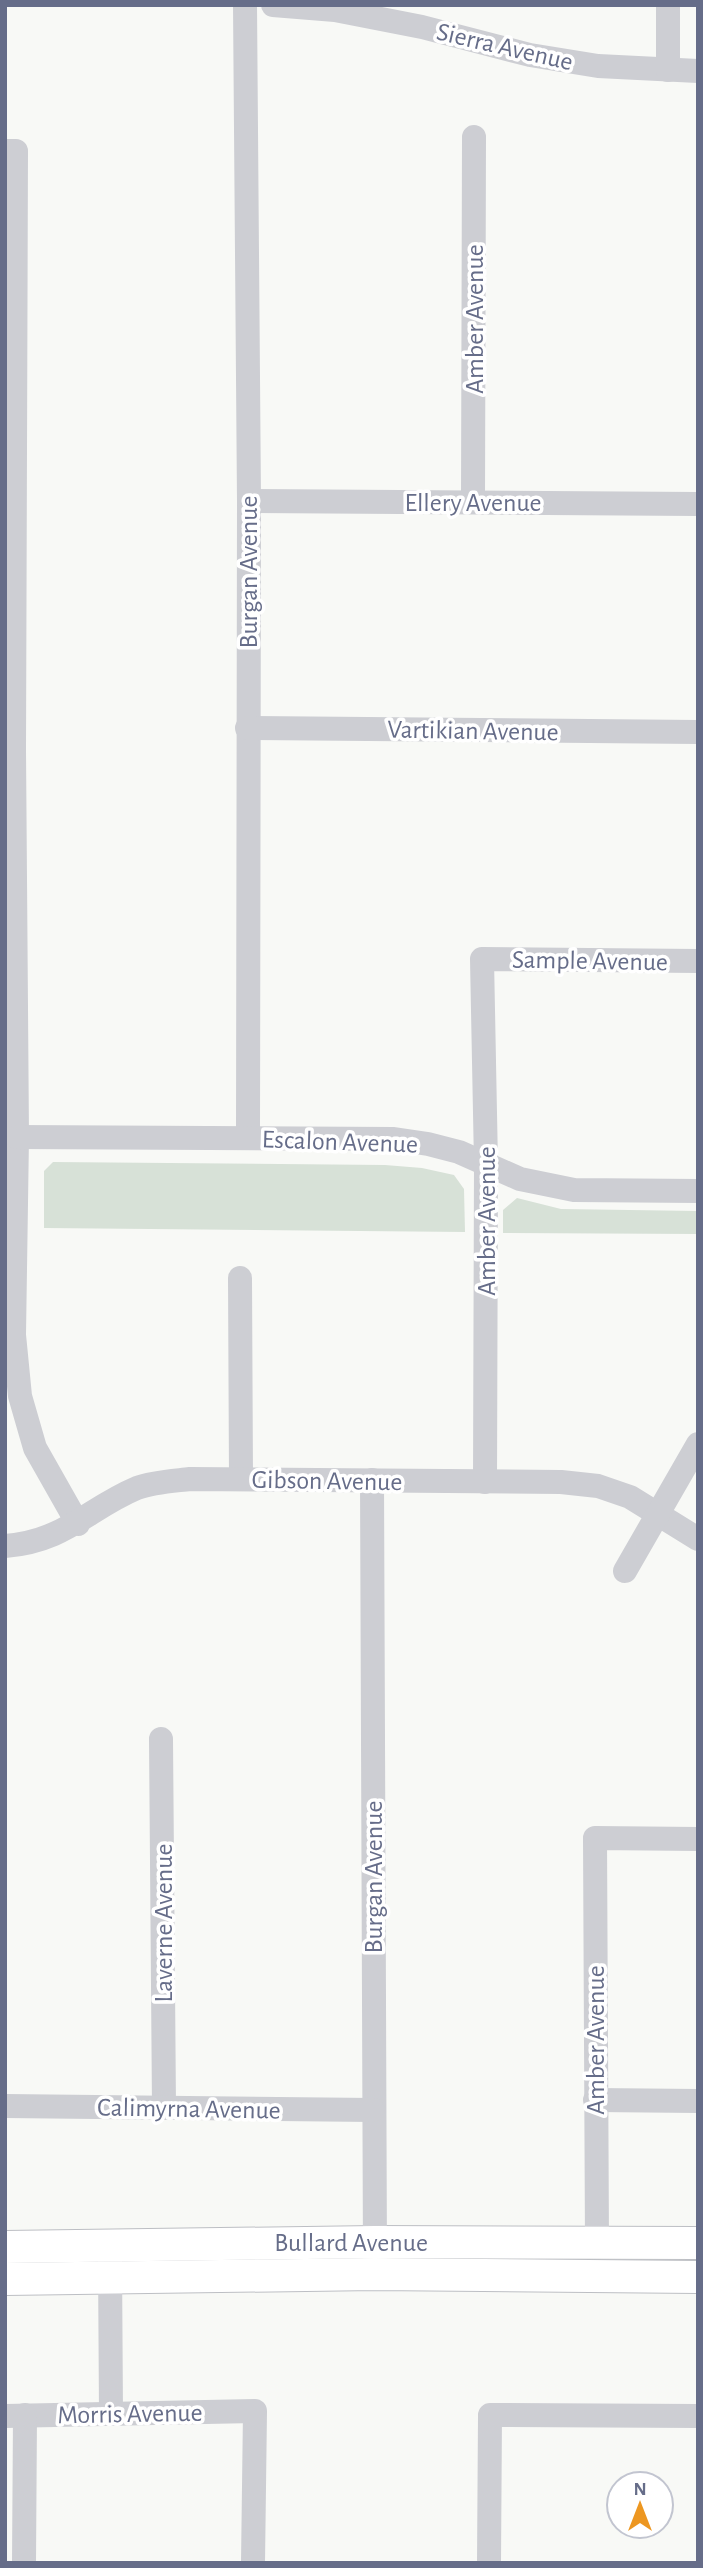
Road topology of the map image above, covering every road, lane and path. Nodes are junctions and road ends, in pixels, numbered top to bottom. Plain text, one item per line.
1 (245, 5) edge
2 (273, 5) edge
3 (667, 5) edge
4 (668, 70) junction
5 (698, 71) edge
6 (474, 137) dead end
7 (10, 151) edge
8 (249, 501) junction
9 (473, 502) junction
10 (698, 504) edge
11 (10, 524) edge
12 (247, 728) junction
13 (698, 732) edge
14 (10, 750) edge
15 (482, 959) joint
16 (698, 961) edge
17 (17, 1137) junction
18 (248, 1138) junction
19 (486, 1164) junction
20 (698, 1191) edge
21 (240, 1278) dead end
22 (10, 1335) edge
23 (698, 1444) edge
24 (241, 1479) junction
25 (372, 1480) junction
26 (485, 1482) junction
27 (659, 1513) junction
28 (78, 1524) junction
29 (698, 1539) edge
30 (5, 1546) edge
31 (625, 1571) dead end
32 (162, 1739) dead end
33 (698, 1839) edge
34 (595, 2100) junction
35 (698, 2101) edge
36 (5, 2106) edge
37 (164, 2108) junction
38 (373, 2110) junction
39 (375, 2242) junction
40 (597, 2242) junction
41 (698, 2243) edge
42 (110, 2245) junction
43 (5, 2247) edge
44 (376, 2274) junction
45 (698, 2277) edge
46 (110, 2278) junction
47 (5, 2279) edge
48 (111, 2414) junction
49 (15, 2416) edge
50 (698, 2416) edge
51 (24, 2563) edge
52 (253, 2563) edge
53 (489, 2563) edge

1 - 8 street, Burgan Avenue
2 - 4 street, Sierra Avenue
3 - 4 street
4 - 5 street, Sierra Avenue
6 - 9 street, Amber Avenue
7 - 11 street
8 - 9 street, Ellery Avenue
8 - 12 street, Burgan Avenue
9 - 10 street, Ellery Avenue
11 - 14 street
12 - 13 street, Vartikian Avenue
12 - 18 street, Burgan Avenue
14 - 17 street
15 - 16 street, Sample Avenue
15 - 19 street, Amber Avenue
17 - 18 street, Escalon Avenue
17 - 22 street
18 - 19 street, Escalon Avenue
19 - 20 street, Escalon Avenue
19 - 26 street, Amber Avenue
21 - 24 street
22 - 28 street
23 - 27 street
24 - 25 street, Gibson Avenue
24 - 28 street, Gibson Avenue
25 - 26 street, Gibson Avenue
25 - 38 street, Burgan Avenue
26 - 27 street, Gibson Avenue
27 - 29 street, Gibson Avenue
27 - 31 street
28 - 30 street, Gibson Avenue
32 - 37 street, Laverne Avenue
33 - 34 street, Amber Avenue
34 - 35 street
34 - 40 street, Amber Avenue
36 - 37 street, Calimyrna Avenue
37 - 38 street, Calimyrna Avenue
38 - 39 street, Burgan Avenue
39 - 40 main road, Bullard Avenue
39 - 42 main road, Bullard Avenue
39 - 44 street, Burgan Avenue
40 - 41 main road, Bullard Avenue
42 - 43 main road, Bullard Avenue
42 - 46 street
44 - 45 main road, Bullard Avenue
44 - 46 main road, Bullard Avenue
46 - 47 main road, Bullard Avenue
46 - 48 street
48 - 49 street, Morris Avenue
48 - 52 street, Morris Avenue
49 - 51 street
50 - 53 street

